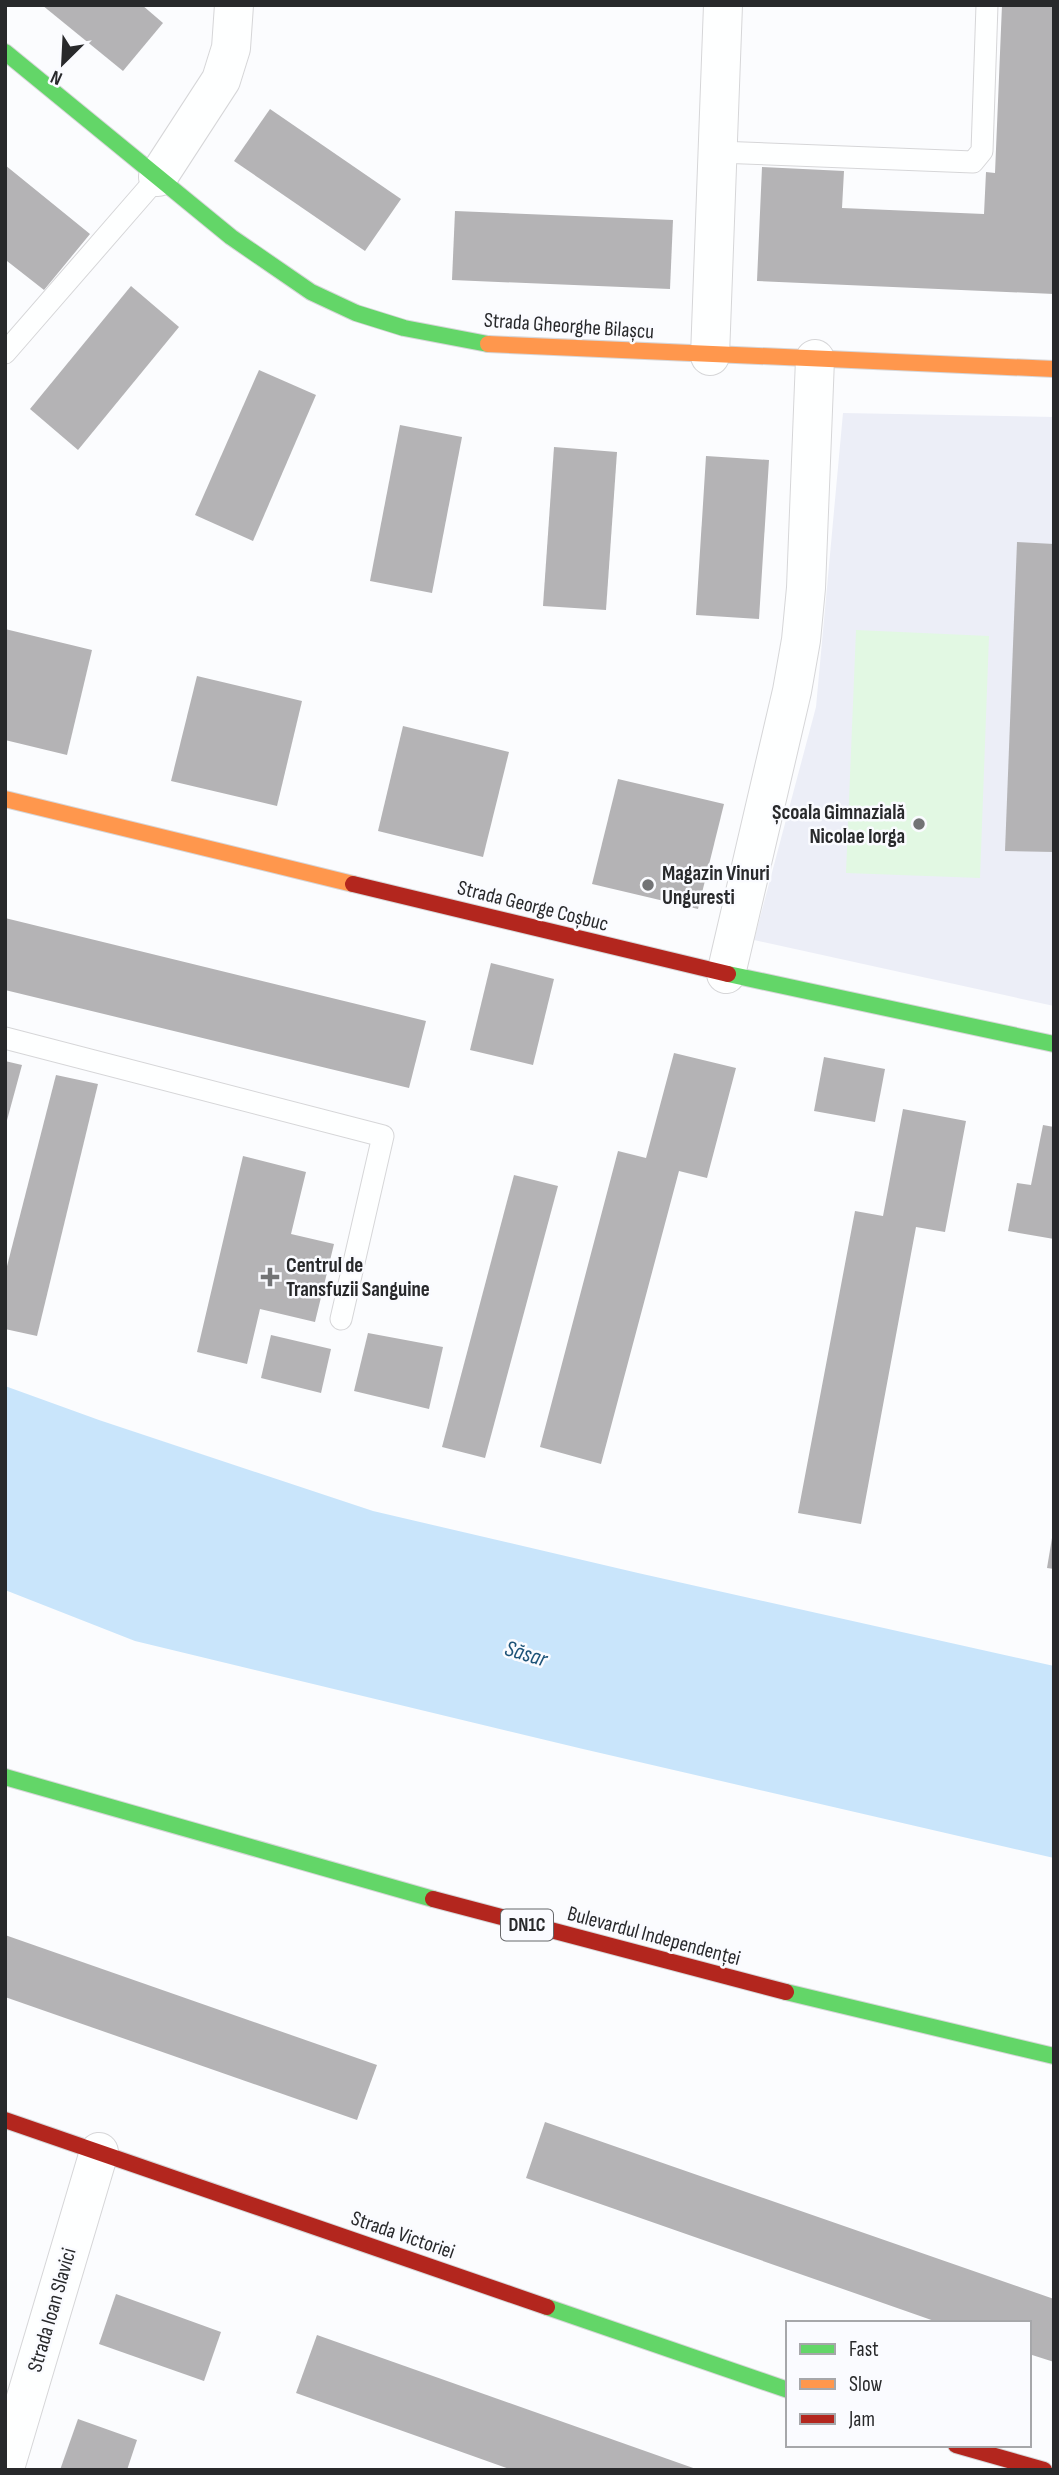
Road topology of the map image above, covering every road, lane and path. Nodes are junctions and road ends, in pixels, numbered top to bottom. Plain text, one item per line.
1 (233, 5) edge
2 (723, 5) edge
3 (987, 5) edge
4 (5, 52) edge
5 (718, 152) junction
6 (158, 177) junction
7 (5, 353) edge
8 (710, 356) junction
9 (815, 359) junction
10 (1054, 369) edge
11 (5, 799) edge
12 (726, 974) junction
13 (5, 1038) edge
14 (1054, 1044) edge
15 (341, 1319) dead end
16 (5, 1777) edge
17 (1054, 2056) edge
18 (5, 2120) edge
19 (99, 2152) junction
20 (786, 2389) edge
21 (962, 2447) edge
22 (5, 2468) edge
23 (1025, 2468) edge

1 - 6 street
2 - 5 street
3 - 5 lane
4 - 6 street, Strada Gheorghe Bilașcu
5 - 8 street
6 - 7 lane
6 - 8 street, Strada Gheorghe Bilașcu
8 - 9 street, Strada Gheorghe Bilașcu
9 - 10 street, Strada Gheorghe Bilașcu
9 - 12 street
11 - 12 street, Strada George Coșbuc
12 - 14 street, Strada George Coșbuc
13 - 15 lane
16 - 17 street, Bulevardul Independenței / DN1C
18 - 19 street, Strada Victoriei
19 - 20 street, Strada Victoriei
19 - 22 street, Strada Ioan Slavici
21 - 23 street

